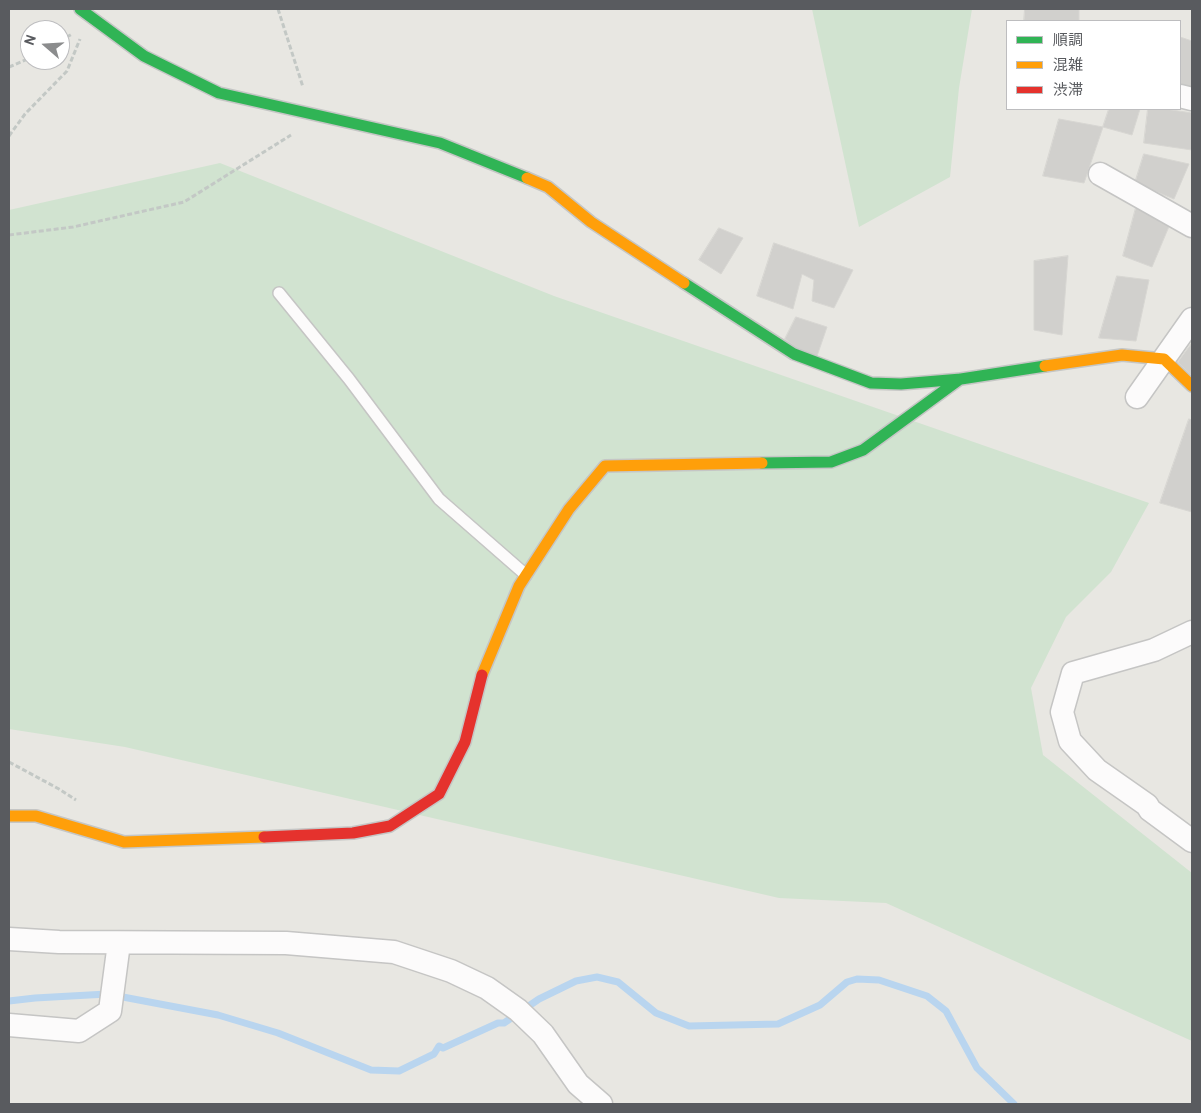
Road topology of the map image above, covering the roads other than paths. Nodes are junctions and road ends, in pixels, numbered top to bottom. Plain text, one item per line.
1 (80, 9) edge
2 (1100, 174) dead end
3 (1192, 226) edge
4 (279, 293) dead end
5 (1192, 319) edge
6 (1164, 359) junction
7 (961, 379) junction
8 (1192, 386) edge
9 (1137, 397) dead end
10 (526, 575) junction
11 (1192, 632) edge
12 (9, 816) edge
13 (1192, 841) edge
14 (9, 939) edge
15 (119, 942) junction
16 (9, 1025) edge
17 (601, 1104) edge

1 - 7 street
2 - 3 street
4 - 10 lane
5 - 6 street
6 - 7 street
6 - 8 street
6 - 9 street
7 - 10 street
10 - 12 street
11 - 13 street
14 - 15 street
15 - 16 street
15 - 17 street

